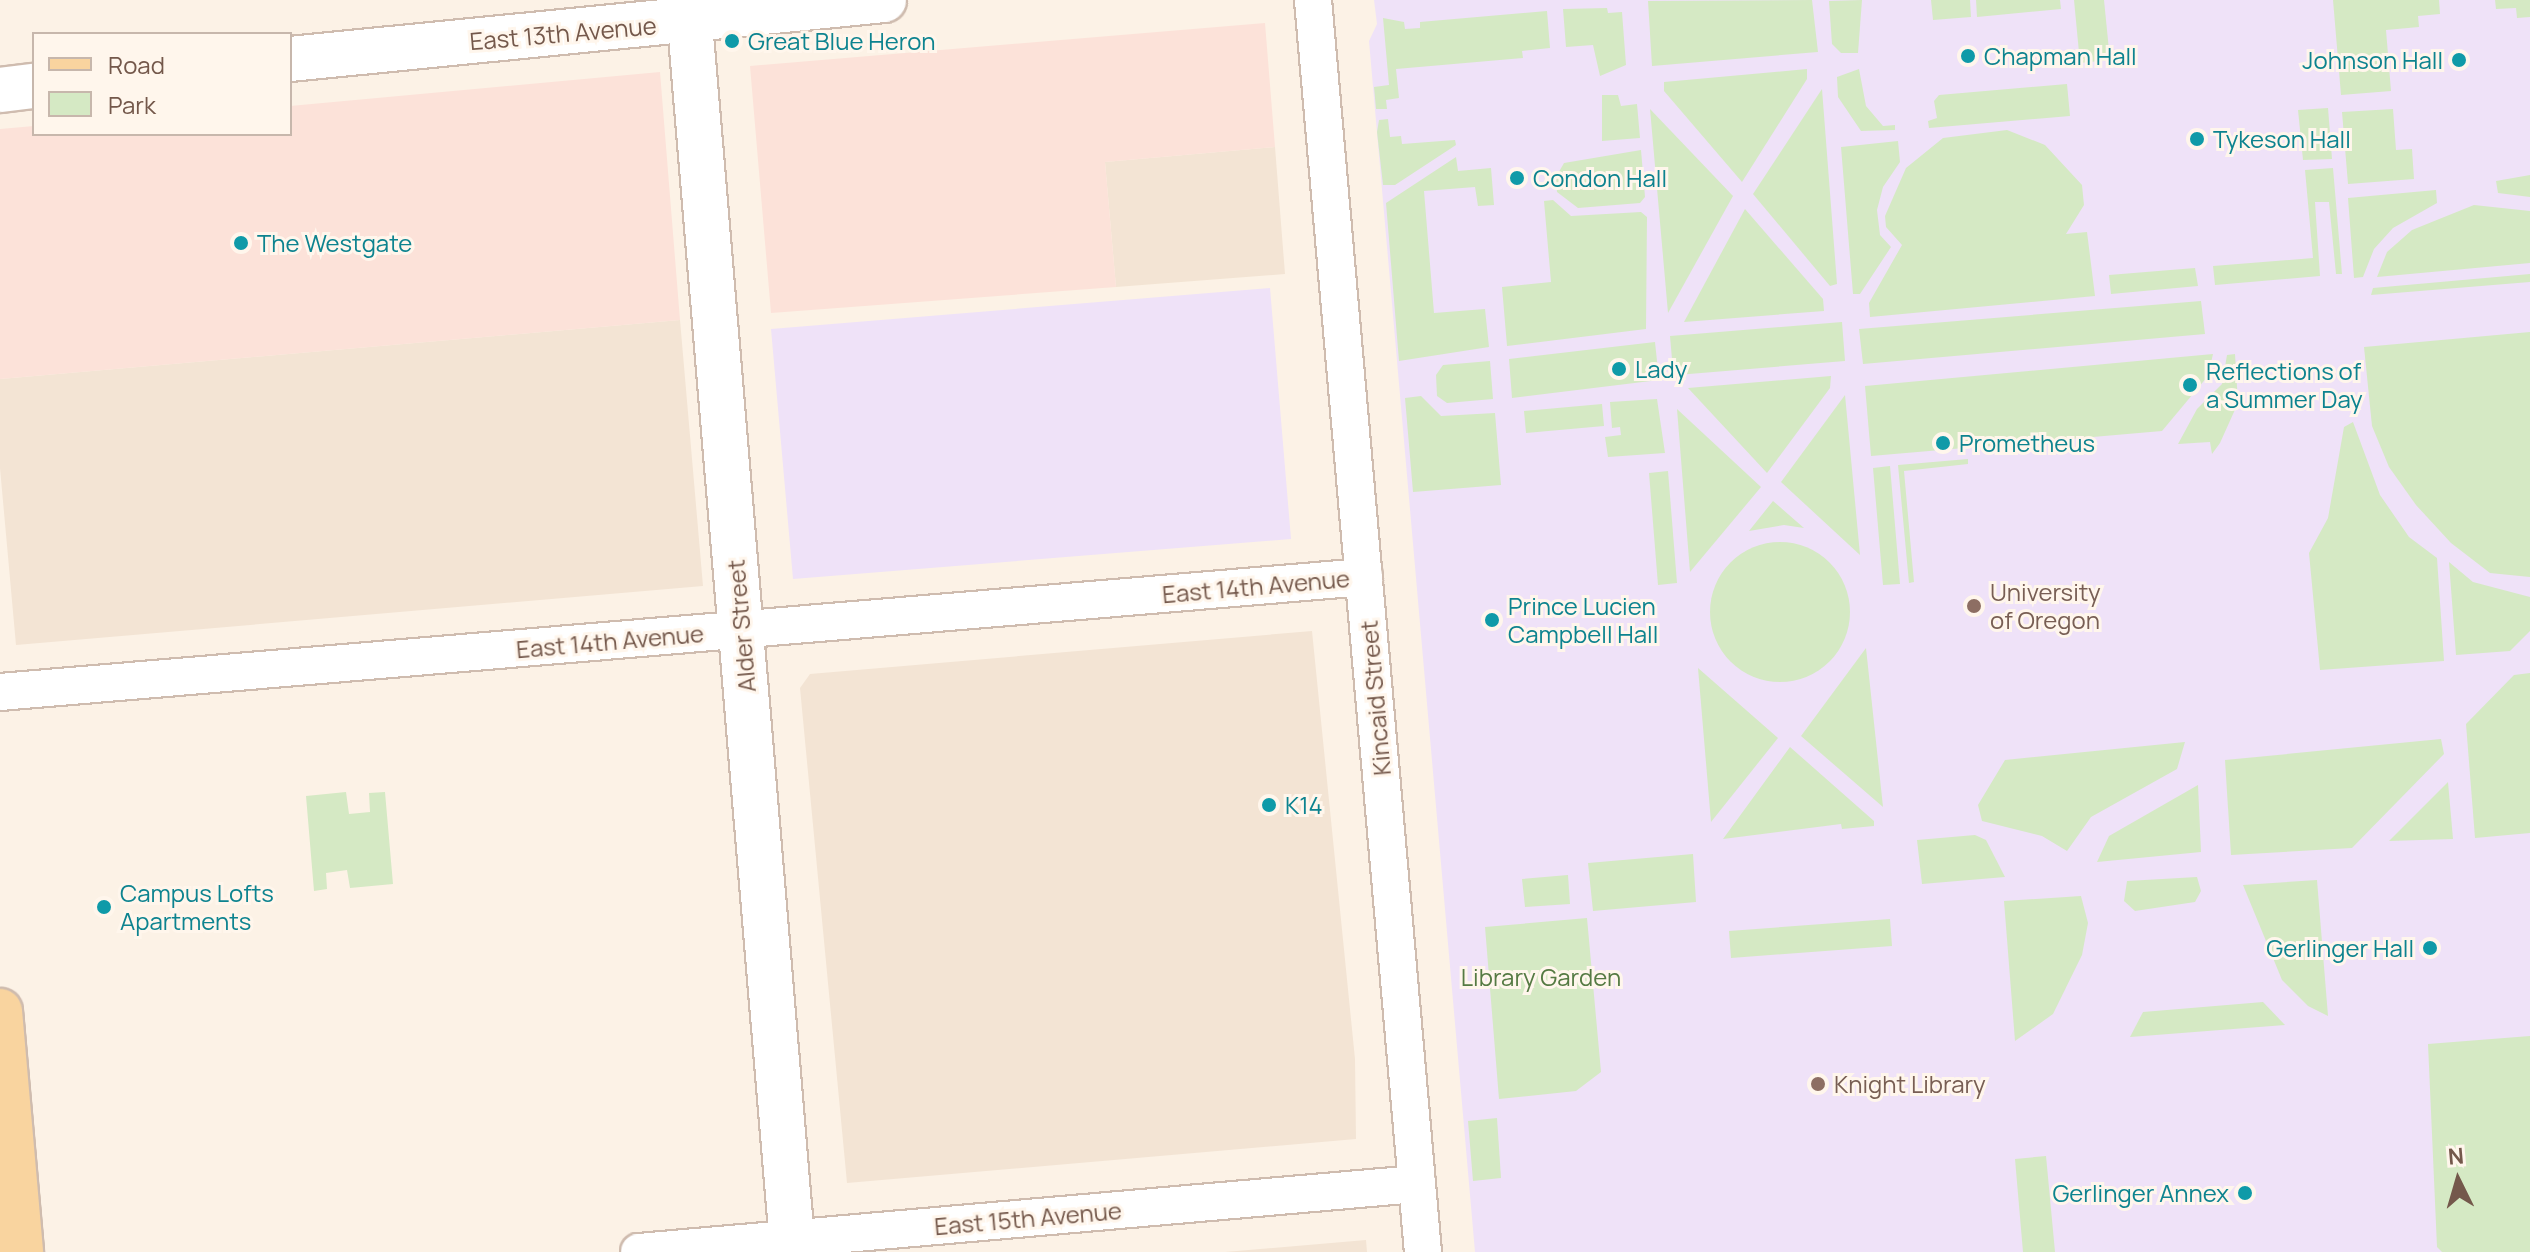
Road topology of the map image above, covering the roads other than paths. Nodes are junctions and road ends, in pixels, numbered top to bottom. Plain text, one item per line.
1 (884, 0) edge
2 (1313, 0) edge
3 (689, 10) edge
4 (292, 59) edge
5 (32, 86) edge
6 (0, 90) edge
7 (1364, 577) junction
8 (741, 630) junction
9 (0, 692) edge
10 (0, 1011) edge
11 (1417, 1184) junction
12 (793, 1245) edge
13 (21, 1252) edge
14 (639, 1252) edge
15 (1423, 1252) edge

1 - 3 street, East 13th Avenue
2 - 7 street, Kincaid Street
3 - 4 street, East 13th Avenue
3 - 8 street, Alder Street
5 - 6 street
7 - 8 street, East 14th Avenue
7 - 11 street, Kincaid Street
8 - 9 street, East 14th Avenue
8 - 12 street, Alder Street
10 - 13 main road
11 - 12 street, East 15th Avenue
11 - 15 street, Kincaid Street
12 - 14 street, East 15th Avenue

